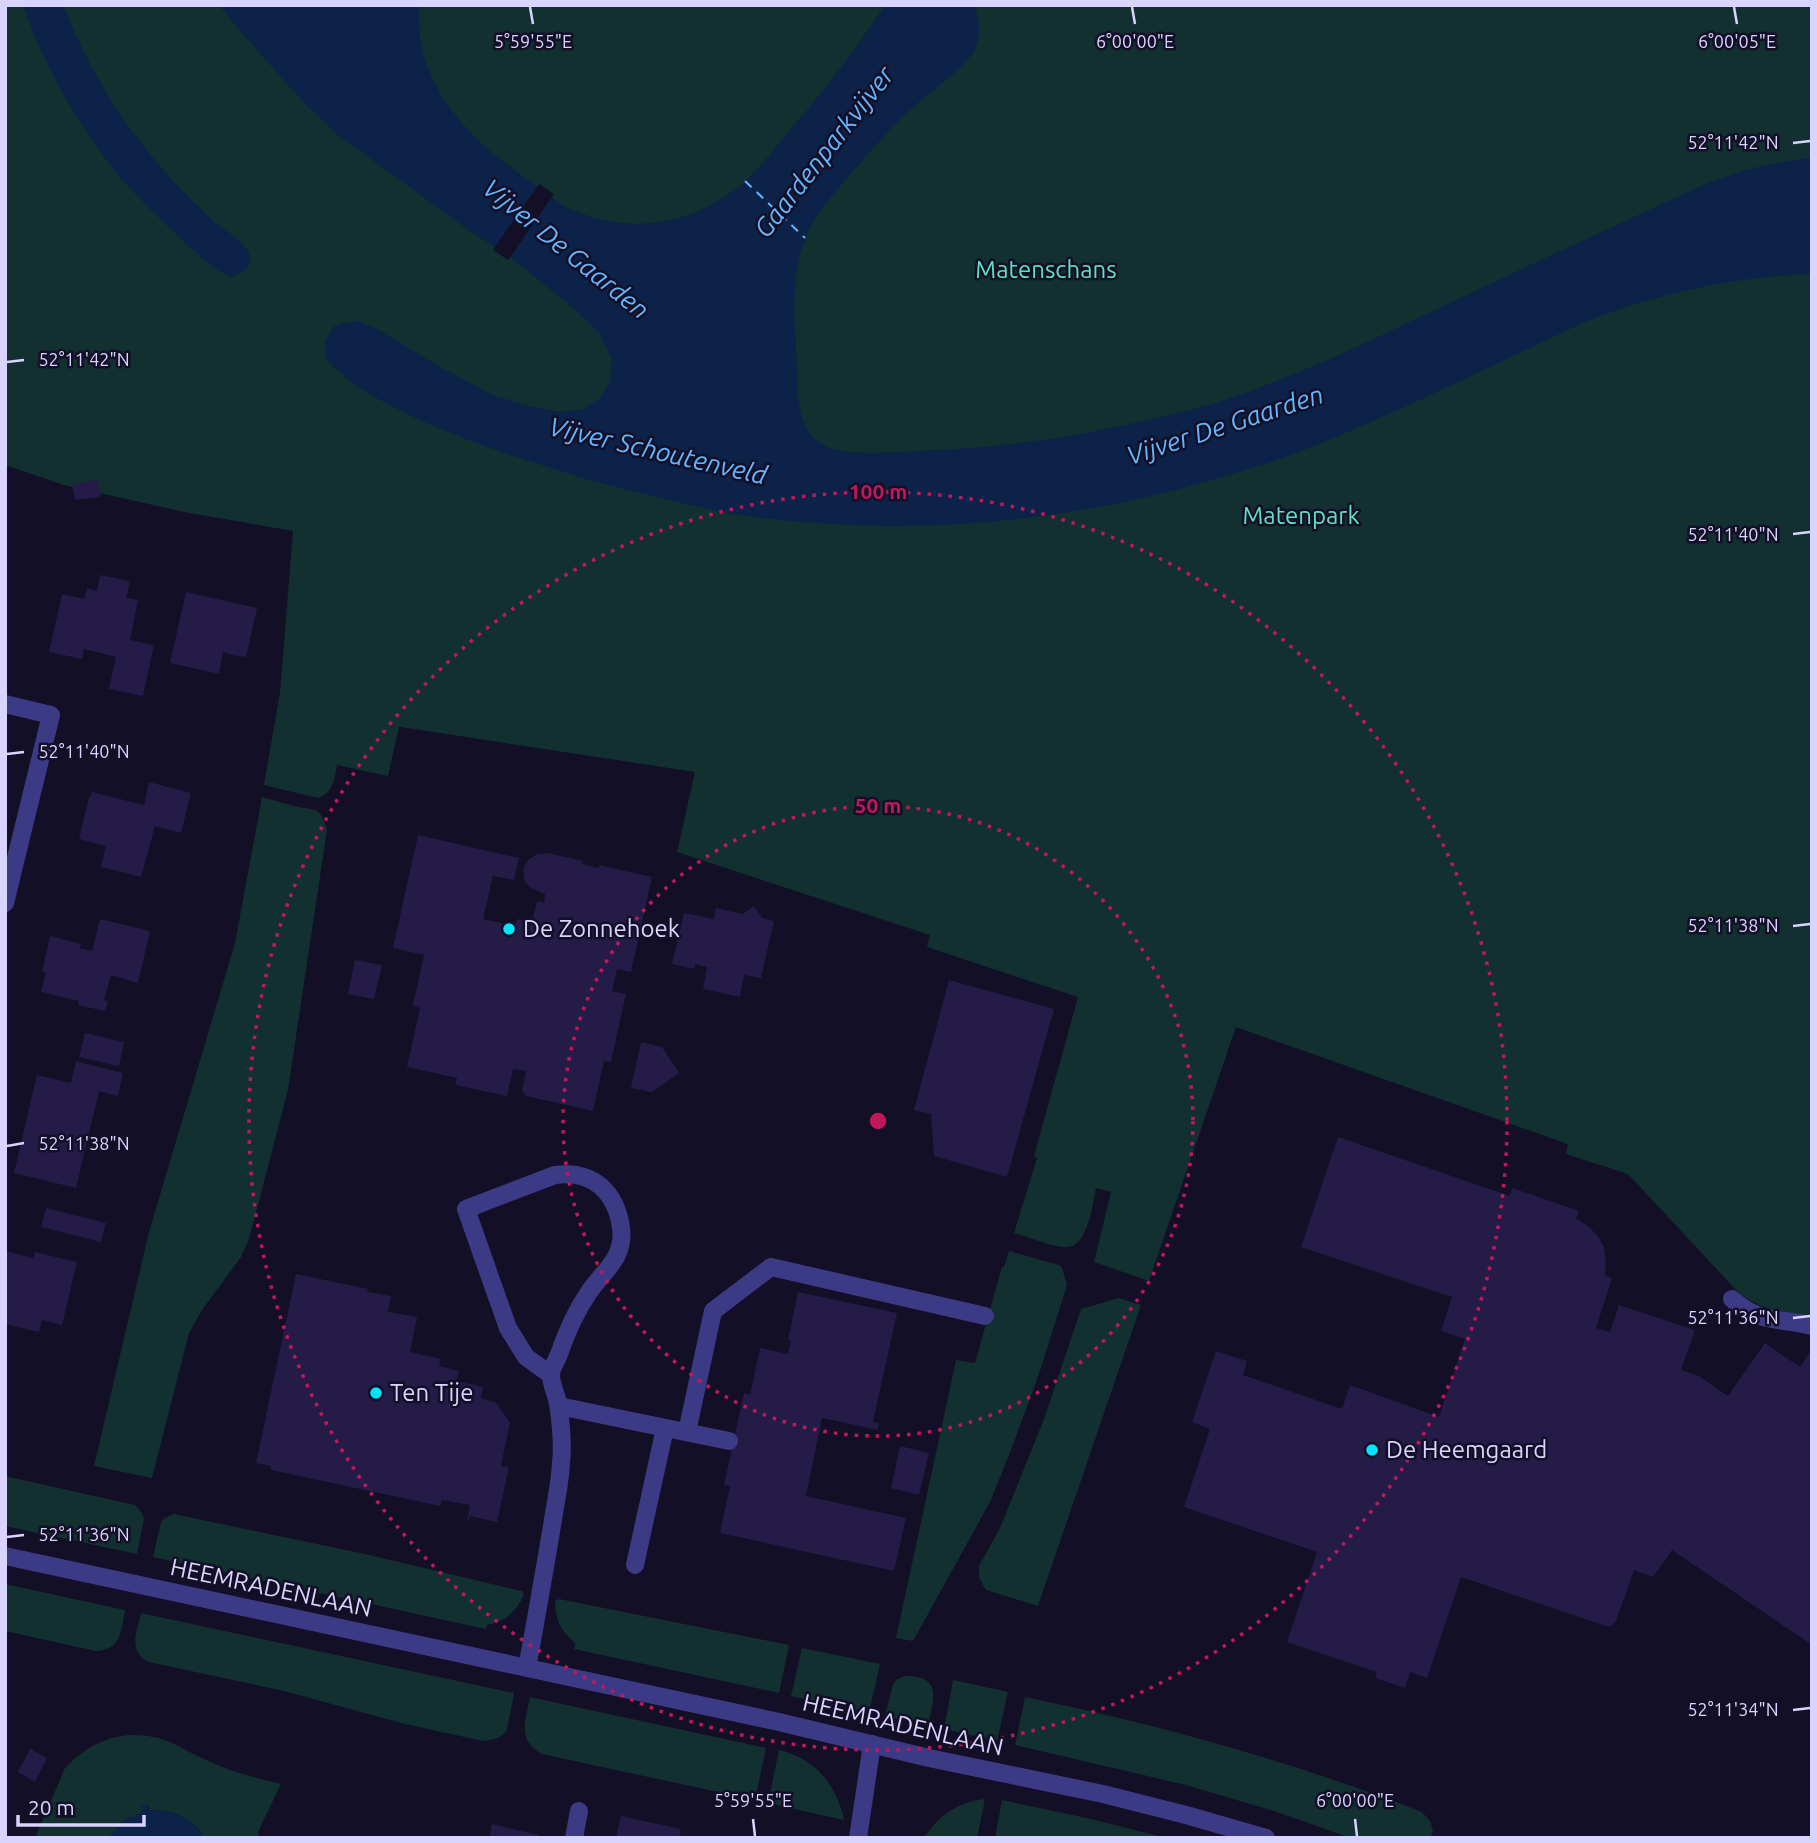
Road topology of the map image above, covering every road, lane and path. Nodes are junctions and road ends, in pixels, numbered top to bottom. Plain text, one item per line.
1 (5, 704) edge
2 (5, 903) edge
3 (1732, 1299) dead end
4 (985, 1316) dead end
5 (1812, 1326) edge
6 (551, 1375) junction
7 (559, 1406) junction
8 (665, 1428) junction
9 (687, 1432) junction
10 (729, 1441) dead end
11 (5, 1556) edge
12 (635, 1565) dead end
13 (527, 1668) junction
14 (872, 1744) junction
15 (579, 1811) dead end
16 (574, 1838) edge
17 (858, 1838) edge
18 (1266, 1838) edge

1 - 2 street
3 - 5 street
4 - 9 street
6 - 6 street
6 - 7 street
7 - 8 street
7 - 13 street
8 - 9 street
8 - 12 street
9 - 10 street
11 - 13 street, HEEMRADENLAAN
13 - 14 street, HEEMRADENLAAN
14 - 17 street
14 - 18 street, HEEMRADENLAAN
15 - 16 street

